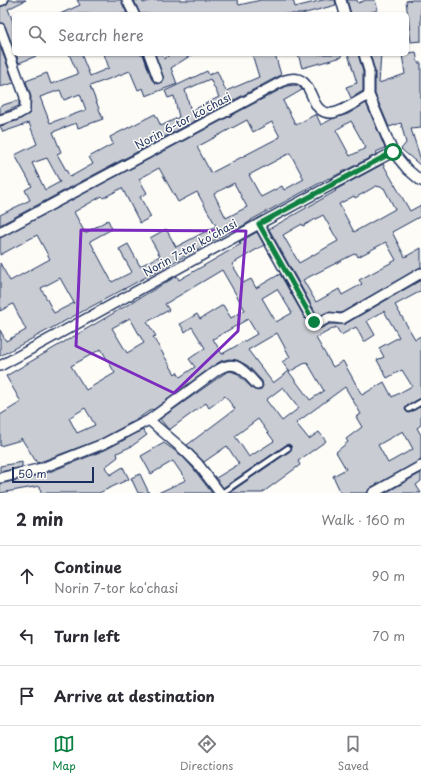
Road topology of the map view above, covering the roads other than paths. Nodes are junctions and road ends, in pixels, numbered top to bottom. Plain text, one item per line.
1 (3, 0) edge
2 (127, 0) edge
3 (341, 0) edge
4 (0, 2) edge
5 (133, 12) edge
6 (344, 12) edge
7 (0, 28) edge
8 (150, 56) edge
9 (365, 56) edge
10 (158, 78) dead end
11 (368, 96) junction
12 (0, 120) edge
13 (393, 152) junction
14 (421, 181) edge
15 (259, 224) junction
16 (0, 232) edge
17 (421, 273) edge
18 (0, 366) edge
19 (257, 385) dead end
20 (421, 402) edge
21 (409, 409) dead end
22 (149, 420) junction
23 (288, 448) dead end
24 (421, 466) edge
25 (0, 478) edge
26 (221, 493) edge
27 (373, 493) edge

1 - 4 street
2 - 5 street
3 - 6 street
7 - 12 street
8 - 10 street
9 - 11 street
11 - 13 street
11 - 16 street, Norin 6-tor koʻchasi
13 - 14 street
13 - 15 street, Norin 7-tor koʻchasi
15 - 17 street
15 - 18 street, Norin 7-tor koʻchasi
19 - 22 street
20 - 21 lane
22 - 25 street
22 - 26 street
23 - 26 lane
24 - 27 street

